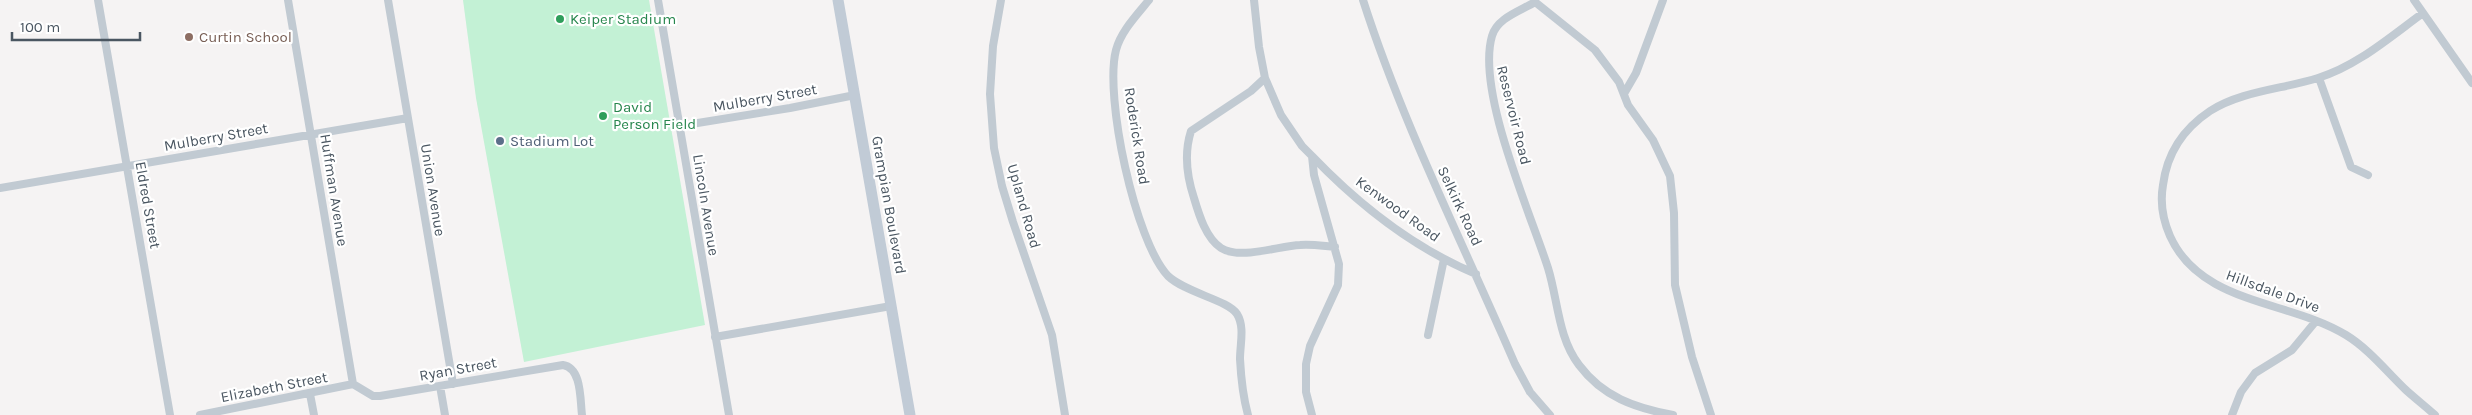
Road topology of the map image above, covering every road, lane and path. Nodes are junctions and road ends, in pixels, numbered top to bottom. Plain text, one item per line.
1 (98, 0) edge
2 (288, 0) edge
3 (388, 0) edge
4 (658, 0) edge
5 (838, 0) edge
6 (1001, 0) edge
7 (1149, 0) edge
8 (1254, 0) edge
9 (1363, 0) edge
10 (1663, 0) edge
11 (2414, 0) edge
12 (2423, 13) junction
13 (1266, 78) junction
14 (2319, 78) junction
15 (2472, 83) edge
16 (1624, 92) junction
17 (856, 94) junction
18 (408, 118) junction
19 (679, 126) junction
20 (311, 134) junction
21 (1312, 156) junction
22 (127, 166) junction
23 (2368, 175) dead end
24 (0, 188) edge
25 (1335, 247) junction
26 (1444, 259) junction
27 (1476, 274) junction
28 (891, 306) junction
29 (2316, 320) junction
30 (1428, 335) dead end
31 (715, 337) junction
32 (353, 384) junction
33 (454, 384) junction
34 (440, 386) junction
35 (310, 394) junction
36 (170, 415) edge
37 (200, 415) edge
38 (314, 415) edge
39 (445, 415) edge
40 (582, 415) edge
41 (729, 415) edge
42 (910, 415) edge
43 (1065, 415) edge
44 (1248, 415) edge
45 (1312, 415) edge
46 (1550, 415) edge
47 (1673, 415) edge
48 (1711, 415) edge
49 (2232, 415) edge
50 (2435, 415) edge

1 - 22 street, Eldred Street
2 - 20 street, Huffman Avenue
3 - 18 street, Union Avenue
4 - 19 street, Lincoln Avenue
5 - 17 street, Grampian Boulevard
6 - 43 street, Upland Road
7 - 44 street, Roderick Road
8 - 13 street, Kenwood Road
9 - 27 street, Selkirk Road
10 - 16 street
11 - 12 street
12 - 14 street, Hillsdale Drive
12 - 15 street
13 - 21 street, Kenwood Road
13 - 25 street
14 - 23 street
14 - 29 street, Hillsdale Drive
16 - 47 street, Reservoir Road
16 - 48 street, Reservoir Road
17 - 19 street, Mulberry Street
17 - 28 street, Grampian Boulevard
18 - 20 street, Mulberry Street
18 - 33 street, Union Avenue
19 - 31 street, Lincoln Avenue
20 - 22 street, Mulberry Street
20 - 32 street, Huffman Avenue
21 - 25 street
21 - 26 street, Kenwood Road
22 - 24 street, Mulberry Street
22 - 36 street, Eldred Street
25 - 45 street
26 - 27 street, Kenwood Road
26 - 30 street
27 - 46 street, Selkirk Road
28 - 31 street
28 - 42 street, Grampian Boulevard
29 - 49 street
29 - 50 street, Hillsdale Drive
31 - 41 street, Lincoln Avenue
32 - 34 street, Ryan Street
32 - 35 street, Elizabeth Street
33 - 34 street, Ryan Street
33 - 40 street, Ryan Street
34 - 39 street
35 - 37 street, Elizabeth Street
35 - 38 street

